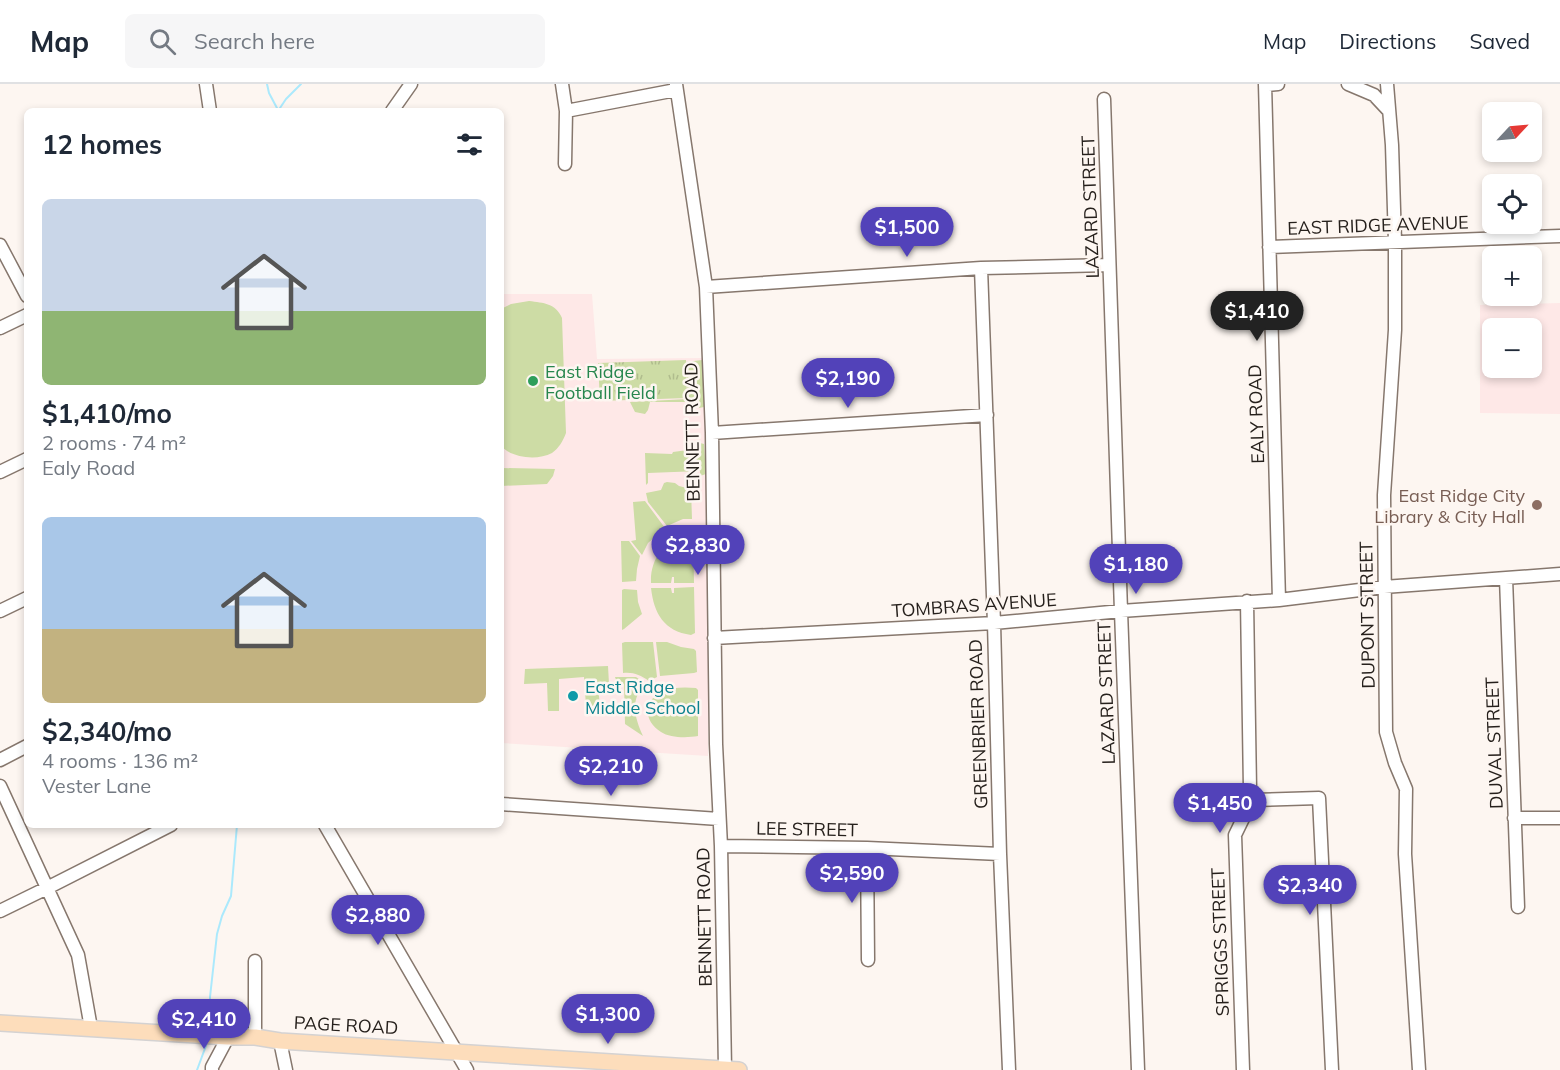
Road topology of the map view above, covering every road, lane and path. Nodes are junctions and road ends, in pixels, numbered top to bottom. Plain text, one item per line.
1 (206, 84) edge
2 (411, 84) edge
3 (562, 84) edge
4 (1270, 84) edge
5 (1348, 84) edge
6 (1387, 84) edge
7 (676, 87) edge
8 (1104, 99) dead end
9 (210, 108) edge
10 (394, 108) edge
11 (566, 111) junction
12 (1389, 111) junction
13 (565, 164) dead end
14 (1560, 236) edge
15 (1395, 242) junction
16 (0, 245) edge
17 (1269, 247) junction
18 (1109, 265) junction
19 (981, 268) junction
20 (706, 287) junction
21 (24, 290) edge
22 (24, 316) edge
23 (0, 328) edge
24 (987, 415) junction
25 (711, 433) junction
26 (24, 460) edge
27 (0, 472) edge
28 (1560, 574) edge
29 (1506, 578) junction
30 (1384, 587) junction
31 (24, 599) edge
32 (1279, 600) junction
33 (1247, 602) junction
34 (0, 611) edge
35 (1121, 611) junction
36 (993, 623) junction
37 (714, 638) junction
38 (24, 748) edge
39 (0, 760) edge
40 (0, 786) edge
41 (1252, 800) junction
42 (504, 804) edge
43 (1514, 818) junction
44 (1560, 818) edge
45 (719, 819) junction
46 (165, 828) edge
47 (327, 828) edge
48 (721, 846) junction
49 (867, 848) junction
50 (1000, 854) junction
51 (47, 888) junction
52 (1518, 907) dead end
53 (0, 911) edge
54 (868, 960) dead end
55 (255, 961) dead end
56 (0, 1023) edge
57 (90, 1028) junction
58 (228, 1037) junction
59 (255, 1037) junction
60 (280, 1041) junction
61 (456, 1051) junction
62 (732, 1069) edge
63 (212, 1070) edge
64 (286, 1070) edge
65 (467, 1070) edge
66 (1010, 1070) edge
67 (1138, 1070) edge
68 (1243, 1070) edge
69 (1332, 1070) edge
70 (1419, 1070) edge

1 - 9 street
2 - 10 street
3 - 11 street
4 - 17 street, EALY ROAD
5 - 12 street
6 - 12 street, DUPONT STREET
7 - 11 street
7 - 20 street, BENNETT ROAD
8 - 18 street, LAZARD STREET
11 - 13 street
12 - 15 street, DUPONT STREET
14 - 15 street, EAST RIDGE AVENUE
15 - 17 street, EAST RIDGE AVENUE
15 - 30 street, DUPONT STREET
16 - 21 street
17 - 32 street, EALY ROAD
18 - 19 street
18 - 35 street, LAZARD STREET
19 - 20 street
19 - 24 street, GREENBRIER ROAD
20 - 25 street, BENNETT ROAD
22 - 23 street
24 - 25 street
24 - 36 street, GREENBRIER ROAD
25 - 37 street, BENNETT ROAD
26 - 27 street
28 - 29 street, TOMBRAS AVENUE
29 - 30 street, TOMBRAS AVENUE
29 - 43 street, DUVAL STREET
30 - 32 street, TOMBRAS AVENUE
30 - 70 street, DUPONT STREET
31 - 34 street
32 - 33 street, TOMBRAS AVENUE
33 - 35 street, TOMBRAS AVENUE
33 - 41 street
35 - 36 street, TOMBRAS AVENUE
35 - 67 street, LAZARD STREET
36 - 37 street, TOMBRAS AVENUE
36 - 50 street, GREENBRIER ROAD
37 - 45 street, BENNETT ROAD
38 - 39 street
40 - 51 street
41 - 68 street, SPRIGGS STREET
41 - 69 street
42 - 45 street
43 - 44 street
43 - 52 street, DUVAL STREET
45 - 48 street, BENNETT ROAD
46 - 51 street
47 - 61 street
48 - 49 street, LEE STREET
48 - 62 street, BENNETT ROAD
49 - 50 street, LEE STREET
49 - 54 street
50 - 66 street, GREENBRIER ROAD
51 - 53 street
51 - 57 street
55 - 59 street
56 - 57 main road, PAGE ROAD
57 - 58 main road, PAGE ROAD
58 - 59 main road, PAGE ROAD
58 - 63 street
59 - 60 main road, PAGE ROAD
60 - 61 main road, PAGE ROAD
60 - 64 street
61 - 62 main road, PAGE ROAD
61 - 65 street

